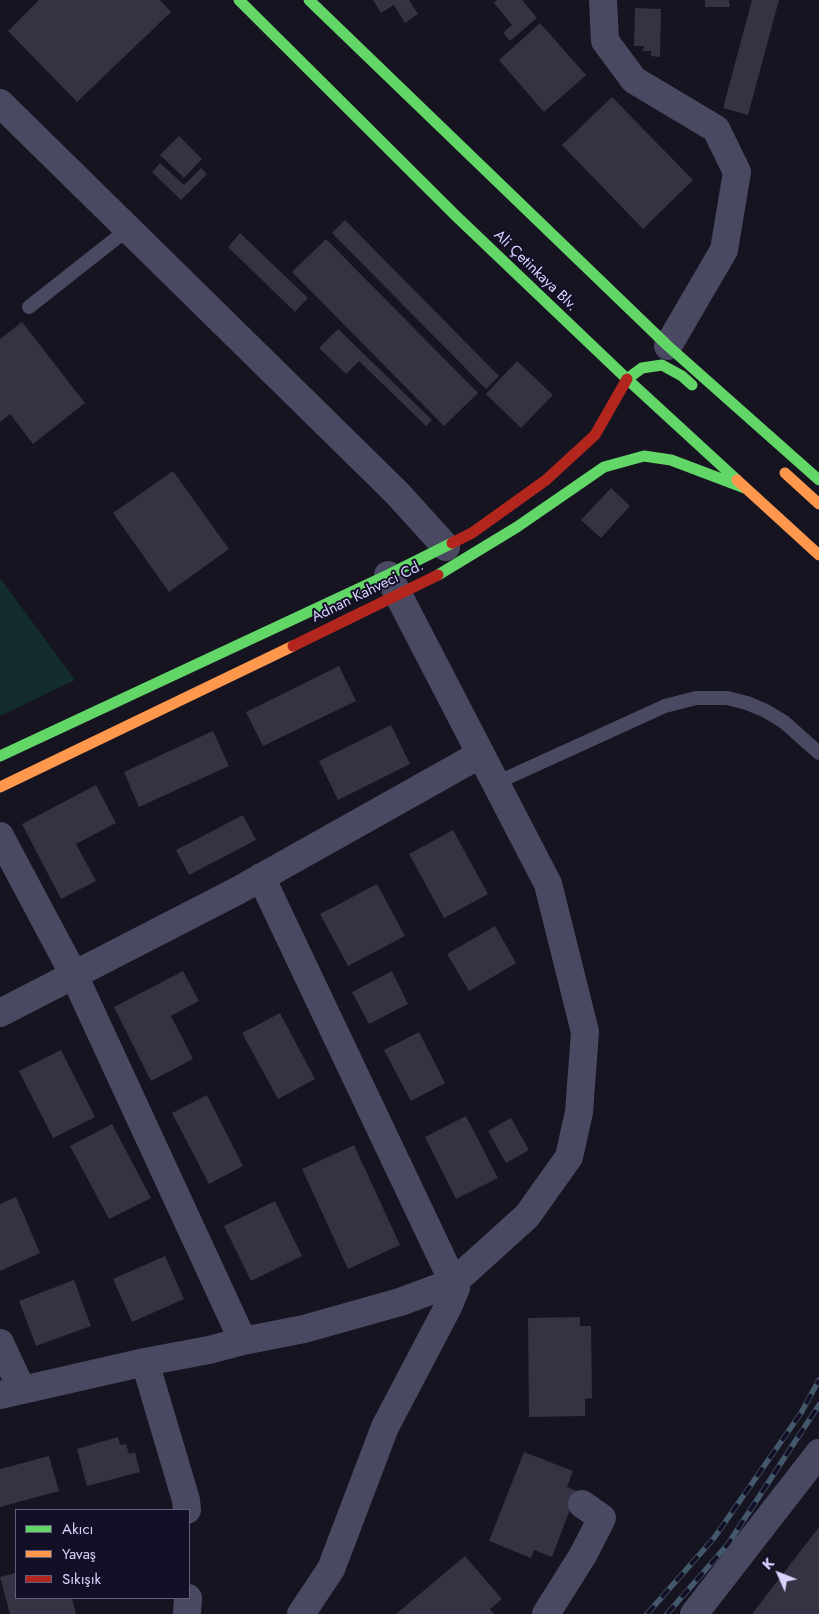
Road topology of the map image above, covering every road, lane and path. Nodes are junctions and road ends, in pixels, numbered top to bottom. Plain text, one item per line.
1 (239, 0) edge
2 (309, 0) edge
3 (604, 0) edge
4 (0, 103) edge
5 (128, 228) junction
6 (29, 307) dead end
7 (668, 346) junction
8 (627, 379) junction
9 (704, 396) dead end
10 (776, 464) dead end
11 (819, 480) edge
12 (745, 488) junction
13 (819, 504) edge
14 (446, 546) junction
15 (819, 555) edge
16 (393, 585) junction
17 (819, 753) edge
18 (481, 754) junction
19 (0, 756) edge
20 (496, 783) junction
21 (0, 787) edge
22 (0, 836) edge
23 (261, 878) junction
24 (74, 975) junction
25 (0, 1013) edge
26 (454, 1282) junction
27 (243, 1341) junction
28 (0, 1343) edge
29 (145, 1362) junction
30 (11, 1392) edge
31 (819, 1453) edge
32 (582, 1504) dead end
33 (187, 1509) edge
34 (188, 1599) edge
35 (187, 1614) edge
36 (301, 1614) edge
37 (546, 1614) edge
38 (694, 1614) edge

1 - 8 main road, Ali Çetinkaya Blv.
2 - 7 main road
3 - 7 street
4 - 5 street
5 - 6 lane
5 - 14 street
7 - 11 main road
8 - 9 main road
8 - 12 main road, Ali Çetinkaya Blv.
8 - 14 main road, Adnan Kahveci Cd.
10 - 13 main road
12 - 15 main road, Ali Çetinkaya Blv.
12 - 16 main road, Adnan Kahveci Cd.
14 - 16 main road, Adnan Kahveci Cd.
16 - 18 street
16 - 19 main road, Adnan Kahveci Cd.
16 - 21 main road, Adnan Kahveci Cd.
17 - 20 lane
18 - 20 street
18 - 23 street
20 - 26 street
22 - 24 street
23 - 24 street
23 - 26 street
24 - 25 street
24 - 27 street
26 - 27 street
26 - 36 street
27 - 29 street
28 - 30 street
29 - 30 street
29 - 33 street
31 - 38 street
32 - 37 street
34 - 35 street

